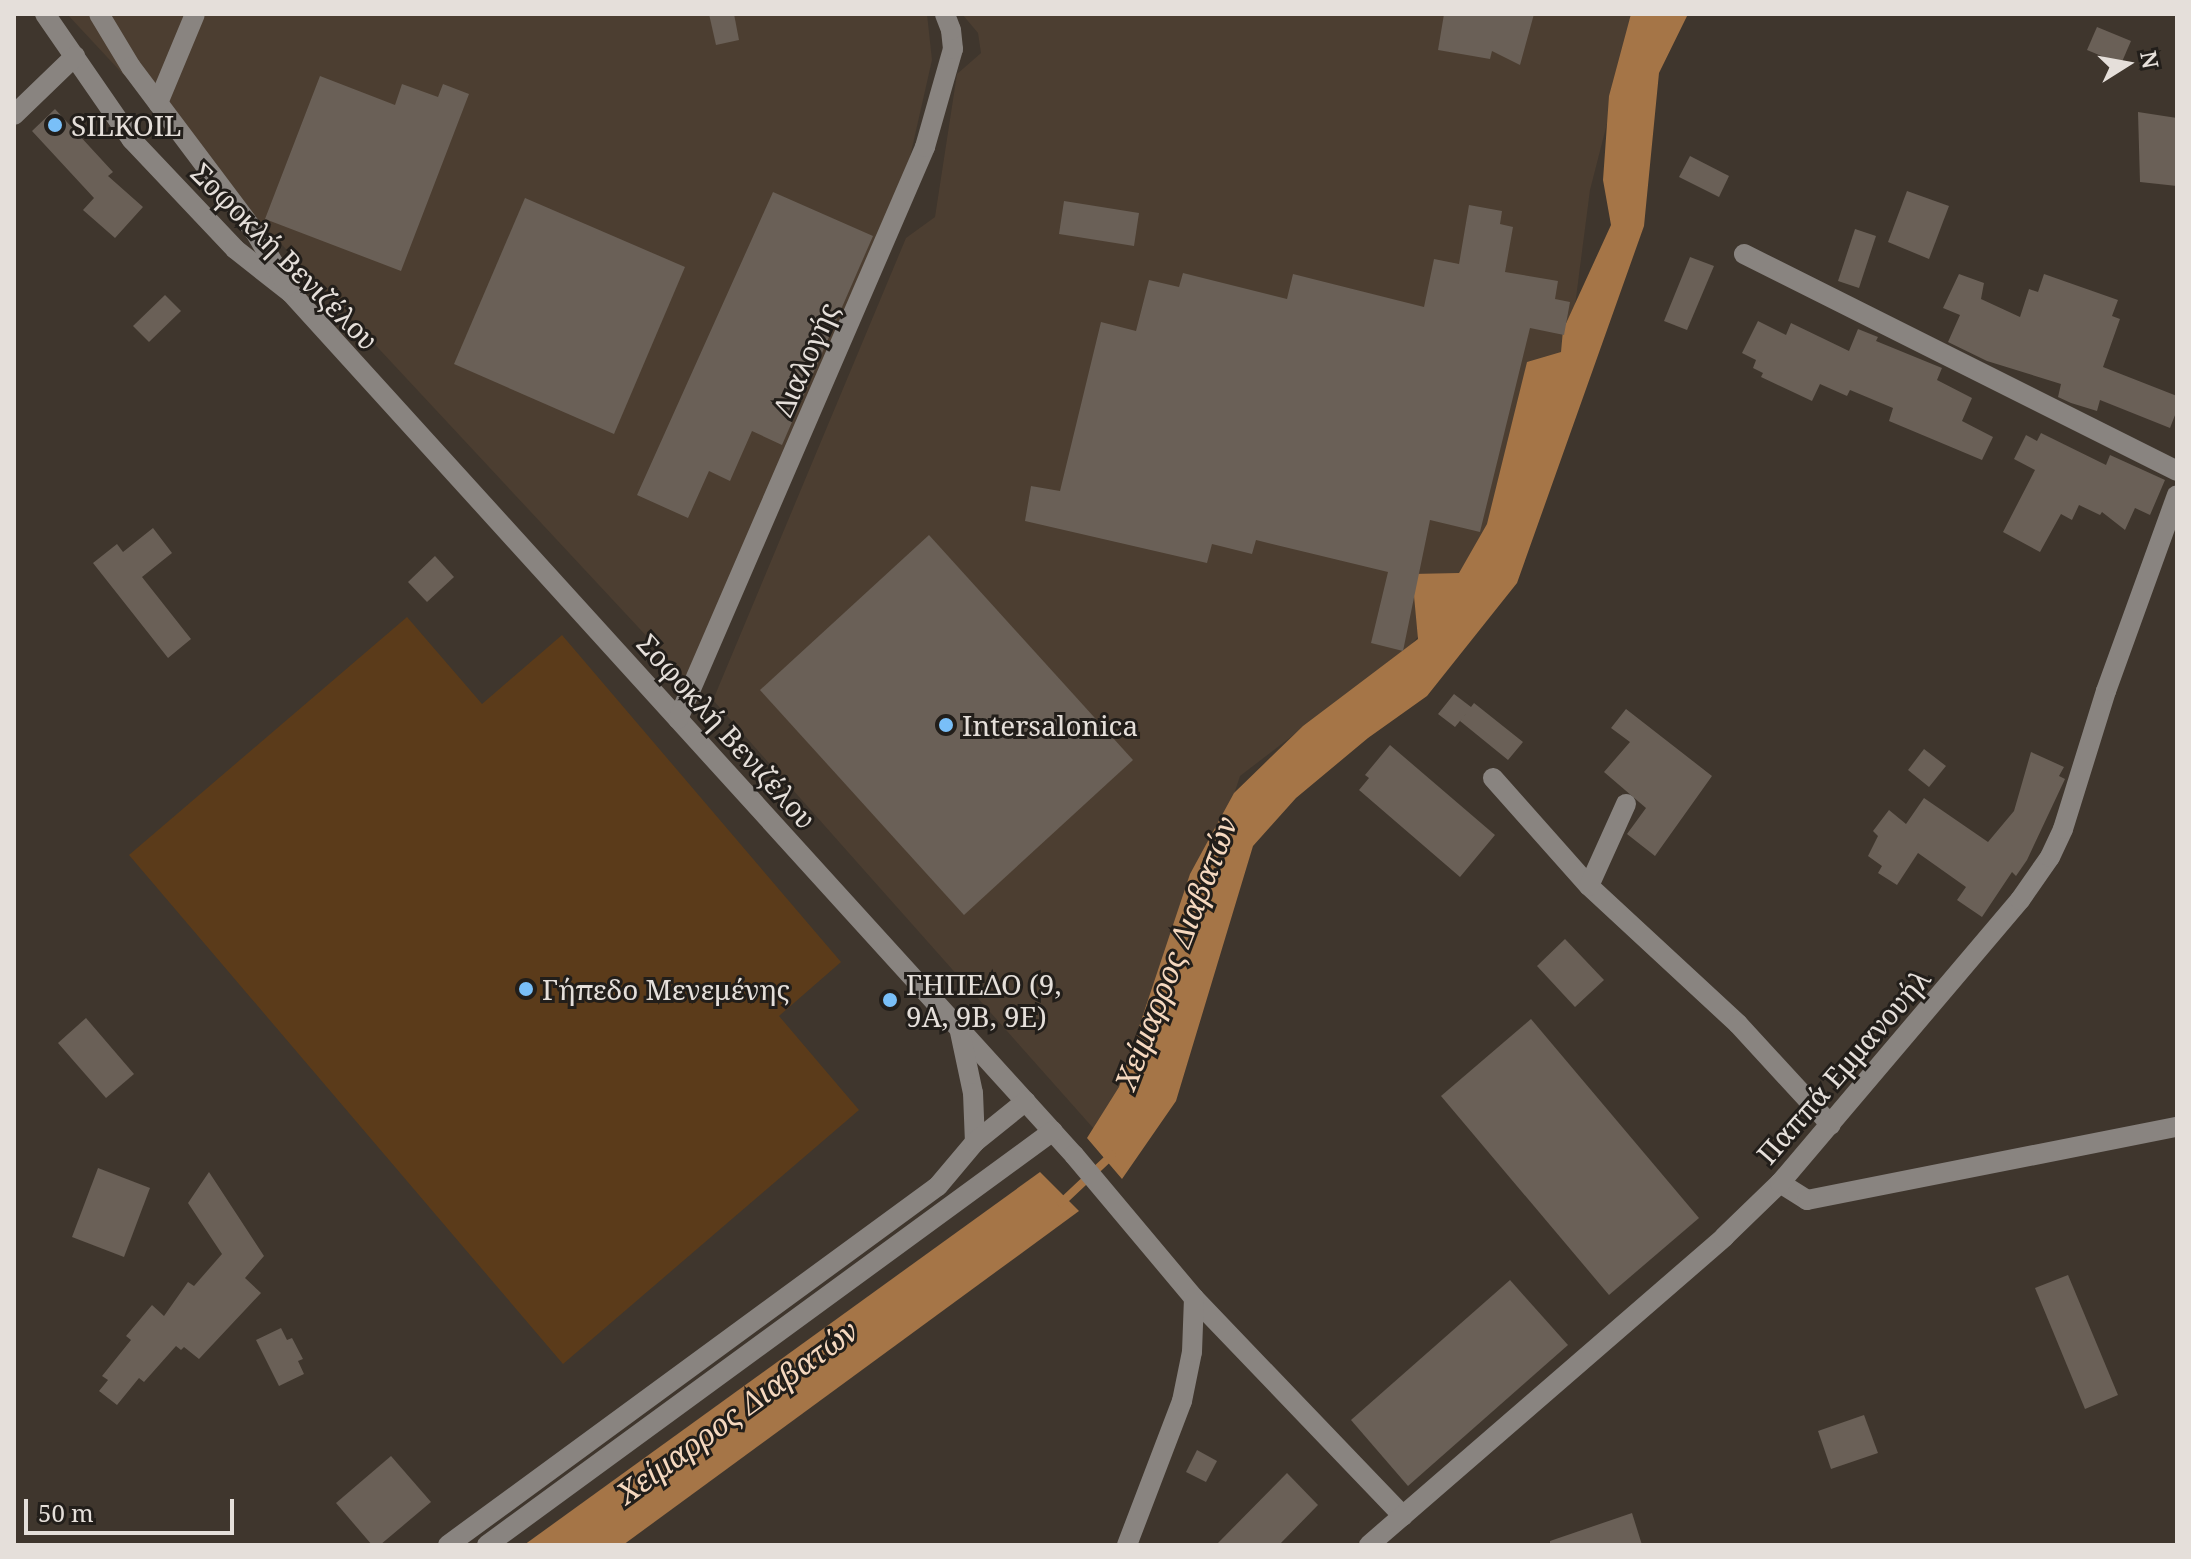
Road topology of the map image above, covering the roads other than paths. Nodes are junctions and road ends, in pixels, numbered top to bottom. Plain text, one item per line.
1 (45, 14) edge
2 (99, 14) edge
3 (195, 14) edge
4 (945, 14) edge
5 (75, 56) junction
6 (158, 103) junction
7 (14, 115) edge
8 (1744, 254) dead end
9 (291, 293) junction
10 (2177, 471) edge
11 (2177, 495) edge
12 (678, 719) junction
13 (1493, 778) dead end
14 (1626, 804) dead end
15 (1589, 886) junction
16 (959, 1028) junction
17 (1026, 1101) junction
18 (1831, 1125) junction
19 (2177, 1127) edge
20 (1053, 1131) junction
21 (975, 1142) junction
22 (1780, 1183) junction
23 (1194, 1298) junction
24 (1403, 1516) junction
25 (448, 1545) edge
26 (487, 1545) edge
27 (1127, 1545) edge
28 (1369, 1545) edge

1 - 5 street, Σοφοκλή Βενιζέλου
2 - 6 street
3 - 6 street
4 - 12 street, Διαλογής
5 - 7 street
5 - 9 street, Σοφοκλή Βενιζέλου
6 - 9 street
8 - 10 street
9 - 12 street, Σοφοκλή Βενιζέλου
11 - 18 street, Παππά Εμμανουήλ
12 - 16 street, Σοφοκλή Βενιζέλου
13 - 15 street
14 - 15 street
15 - 18 street
16 - 17 street, Σοφοκλή Βενιζέλου
16 - 21 street
17 - 20 street, Σοφοκλή Βενιζέλου
17 - 21 street
18 - 22 street, Παππά Εμμανουήλ
19 - 22 street
20 - 23 street, Σοφοκλή Βενιζέλου
20 - 26 street
21 - 25 street
22 - 24 street, Παππά Εμμανουήλ
23 - 24 street, Σοφοκλή Βενιζέλου
23 - 27 street
24 - 28 street, Παππά Εμμανουήλ

